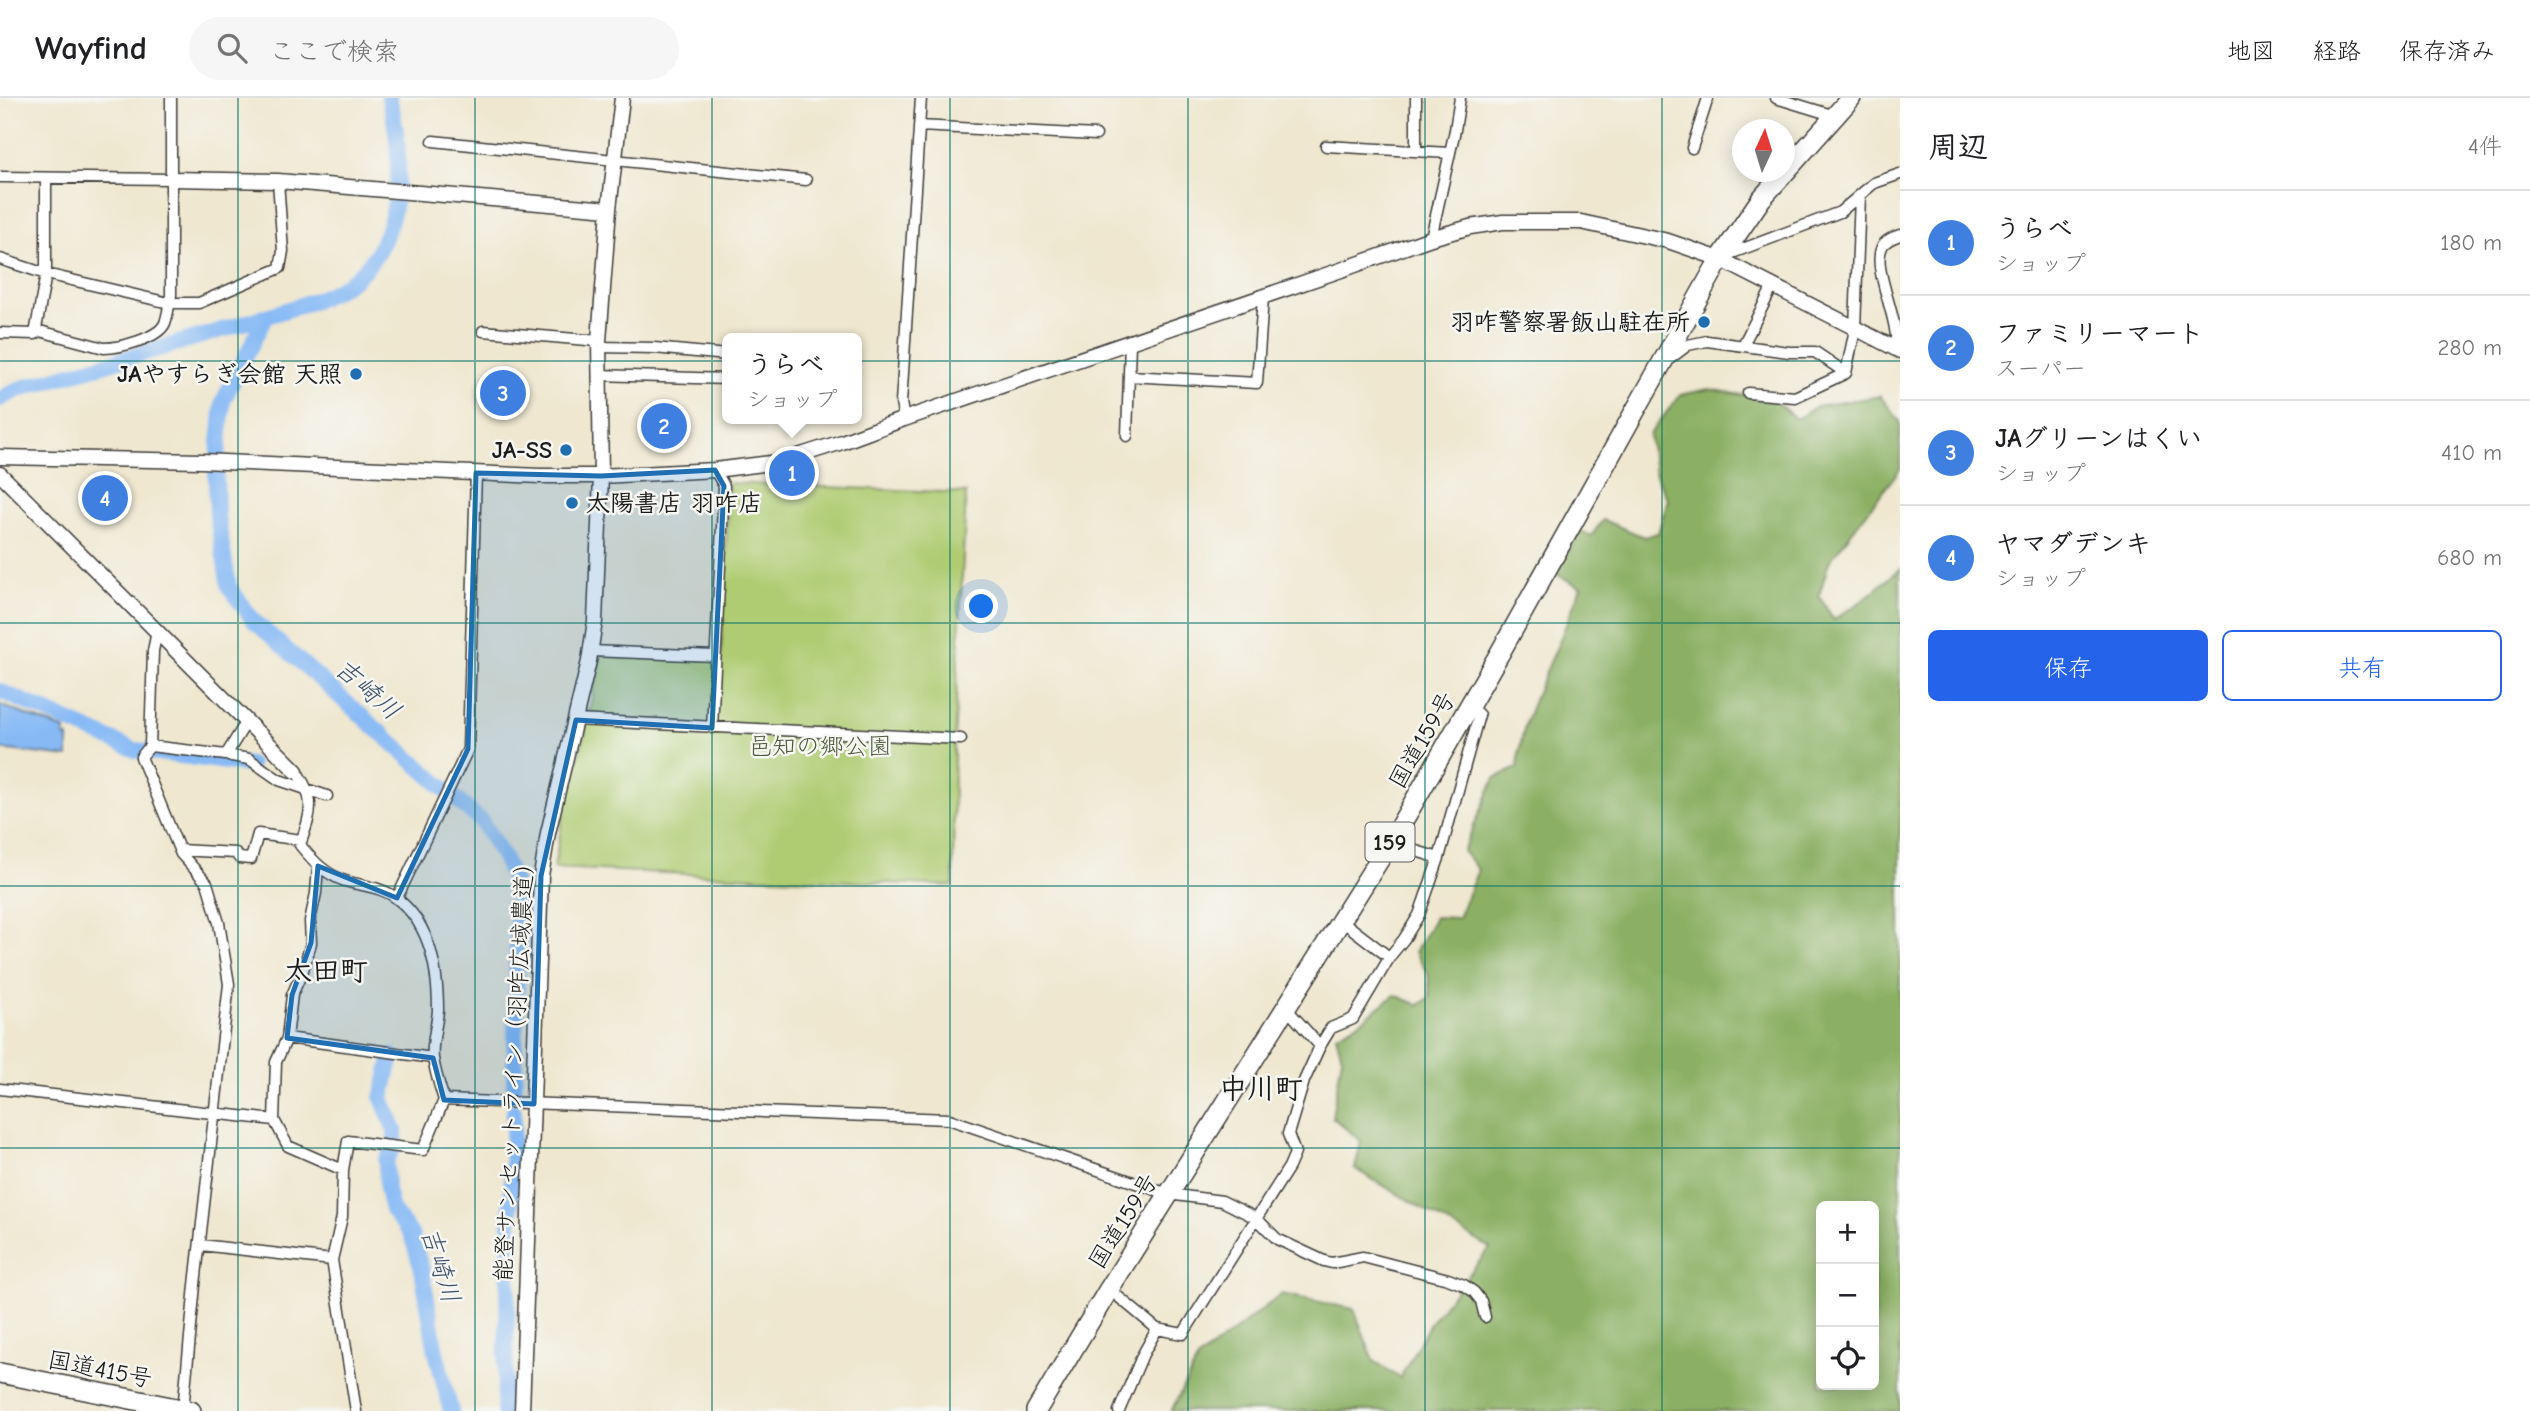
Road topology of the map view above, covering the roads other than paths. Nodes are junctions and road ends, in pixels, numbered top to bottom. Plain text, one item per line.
1 (171, 98) edge
2 (622, 98) edge
3 (921, 98) edge
4 (1416, 98) edge
5 (1460, 98) edge
6 (1708, 98) edge
7 (1776, 98) edge
8 (1851, 98) edge
9 (1835, 116) junction
10 (919, 126) junction
11 (1096, 135) dead end
12 (433, 141) dead end
13 (1326, 146) dead end
14 (1692, 148) dead end
15 (1416, 151) junction
16 (1450, 153) junction
17 (615, 160) junction
18 (1900, 174) edge
19 (0, 177) edge
20 (46, 178) junction
21 (172, 179) junction
22 (806, 180) dead end
23 (278, 181) junction
24 (1860, 195) junction
25 (608, 209) junction
26 (1900, 234) edge
27 (1430, 238) junction
28 (0, 258) edge
29 (1720, 259) junction
30 (46, 274) junction
31 (1773, 286) junction
32 (1262, 297) junction
33 (169, 303) junction
34 (1855, 329) junction
35 (36, 330) junction
36 (484, 331) dead end
37 (0, 333) edge
38 (1130, 342) junction
39 (599, 344) junction
40 (1743, 345) junction
41 (1898, 350) edge
42 (722, 355) edge
43 (1660, 365) junction
44 (1846, 373) junction
45 (598, 374) junction
46 (1129, 376) junction
47 (722, 379) edge
48 (1748, 393) dead end
49 (904, 419) junction
50 (1127, 436) dead end
51 (0, 457) edge
52 (715, 470) junction
53 (476, 473) junction
54 (0, 474) edge
55 (601, 476) junction
56 (157, 631) junction
57 (590, 651) junction
58 (715, 656) junction
59 (1470, 706) junction
60 (576, 720) junction
61 (247, 721) junction
62 (712, 728) junction
63 (961, 739) dead end
64 (147, 750) junction
65 (226, 755) junction
66 (296, 771) joint
67 (307, 789) junction
68 (327, 796) dead end
69 (301, 840) junction
70 (1390, 843) junction
71 (179, 850) junction
72 (1439, 859) junction
73 (318, 866) junction
74 (397, 898) junction
75 (1342, 922) junction
76 (1390, 957) junction
77 (1286, 1008) junction
78 (287, 1038) junction
79 (1320, 1046) junction
80 (433, 1058) junction
81 (0, 1089) edge
82 (444, 1100) junction
83 (534, 1104) junction
84 (215, 1113) junction
85 (274, 1120) junction
86 (343, 1170) junction
87 (1168, 1194) junction
88 (1256, 1218) junction
89 (201, 1245) junction
90 (332, 1260) junction
91 (1109, 1289) junction
92 (1485, 1317) dead end
93 (1157, 1329) junction
94 (0, 1373) edge
95 (187, 1410) edge
96 (356, 1411) edge
97 (522, 1411) edge
98 (1036, 1411) edge
99 (1119, 1411) edge

1 - 21 street
2 - 17 street, 能登サンセットライン（羽咋広域農道）
3 - 10 street
4 - 15 street
5 - 16 street
6 - 14 street
7 - 9 street
8 - 9 highway, 国道159号 / 159
9 - 29 highway, 国道159号 / 159
10 - 11 street
10 - 49 street
12 - 17 street
13 - 15 street
15 - 16 street
16 - 27 street
17 - 22 street
17 - 25 street, 能登サンセットライン（羽咋広域農道）
18 - 24 street
19 - 20 street
20 - 21 street
20 - 30 street
21 - 23 street
21 - 33 street
23 - 25 street
23 - 33 street
24 - 29 street
24 - 34 street
25 - 39 street, 能登サンセットライン（羽咋広域農道）
26 - 41 street
27 - 29 street
27 - 32 street
28 - 30 street
29 - 31 street
29 - 43 highway, 国道159号 / 159
30 - 33 street
30 - 35 street
31 - 34 street
31 - 40 street
32 - 38 street
32 - 46 street
33 - 35 street
34 - 41 street
34 - 44 street
35 - 37 street
36 - 39 street
38 - 46 street
38 - 49 street
39 - 42 street
39 - 45 street, 能登サンセットライン（羽咋広域農道）
40 - 43 street
40 - 44 street
43 - 59 highway, 国道159号 / 159
44 - 48 street
45 - 47 street
45 - 55 street, 能登サンセットライン（羽咋広域農道）
46 - 50 street
49 - 52 street
51 - 53 street
52 - 55 street
52 - 58 street
53 - 55 street
53 - 74 street
54 - 56 street
55 - 57 street, 能登サンセットライン（羽咋広域農道）
56 - 61 street
56 - 64 street
57 - 58 street
57 - 60 street, 能登サンセットライン（羽咋広域農道）
58 - 62 street
59 - 70 highway, 国道159号 / 159
59 - 72 street
60 - 62 street
60 - 83 street, 能登サンセットライン（羽咋広域農道）
61 - 65 street
61 - 66 street
62 - 63 street
64 - 65 street
64 - 71 street
65 - 67 street
66 - 67 street
67 - 68 street
67 - 69 street
69 - 71 street
69 - 73 street
70 - 72 street
70 - 75 highway, 国道159号 / 159
71 - 84 street
72 - 76 street
73 - 74 street
73 - 78 street
74 - 80 street
75 - 76 street
75 - 77 highway, 国道159号 / 159
76 - 79 street
77 - 79 street
77 - 87 highway, 国道159号 / 159
78 - 80 street
78 - 85 street
79 - 88 street
80 - 82 street
81 - 84 street
82 - 83 street
82 - 86 street
83 - 87 street
83 - 97 street, 能登サンセットライン（羽咋広域農道）
84 - 85 street
84 - 89 street
85 - 86 street
86 - 90 street
87 - 88 street
87 - 91 highway, 国道159号 / 159
88 - 92 street
88 - 93 street
89 - 90 street
89 - 95 street
90 - 96 street
91 - 93 street
91 - 98 highway, 国道159号 / 159
93 - 99 street
94 - 95 highway, 国道415号

